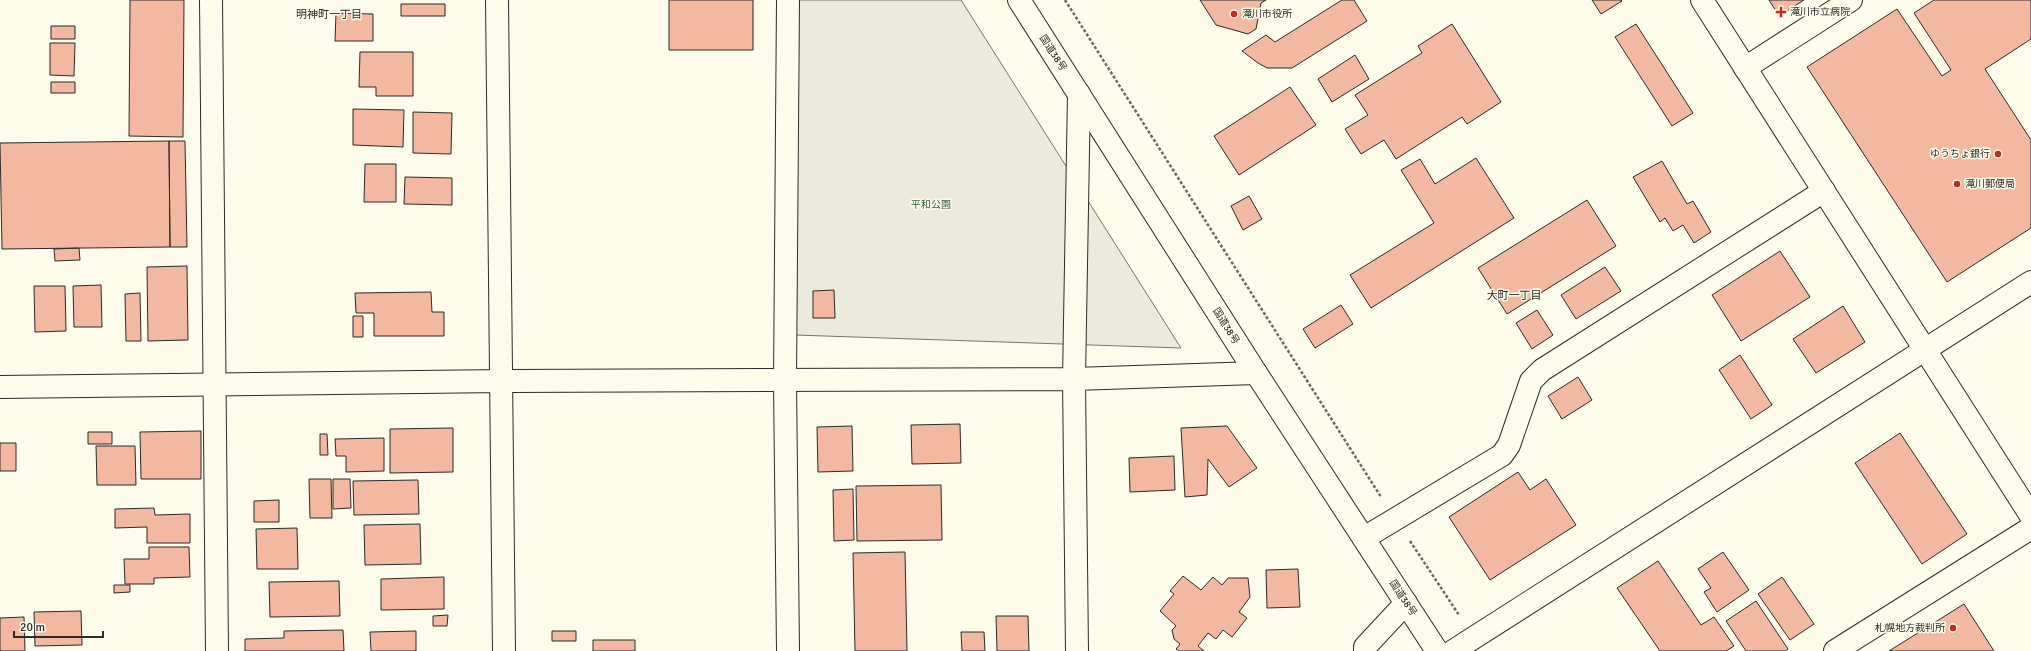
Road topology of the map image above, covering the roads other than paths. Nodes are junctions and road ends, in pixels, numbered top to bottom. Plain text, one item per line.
1 (211, 0) edge
2 (497, 0) edge
3 (788, 0) edge
4 (1019, 0) edge
5 (1702, 0) edge
6 (1851, 0) edge
7 (1745, 68) junction
8 (1079, 94) junction
9 (1824, 191) junction
10 (2031, 282) edge
11 (1925, 349) junction
12 (1256, 373) junction
13 (1074, 379) junction
14 (502, 382) junction
15 (786, 382) junction
16 (215, 385) junction
17 (0, 387) edge
18 (2031, 516) edge
19 (2031, 528) edge
20 (1364, 538) junction
21 (1406, 604) junction
22 (217, 651) edge
23 (504, 651) edge
24 (788, 651) edge
25 (1077, 651) edge
26 (1365, 651) edge
27 (1436, 651) edge
28 (1453, 651) edge
29 (1835, 651) edge

1 - 16 main road
2 - 14 main road
3 - 15 main road
4 - 8 main road, 国道38号
5 - 7 main road
6 - 7 main road
7 - 9 main road
8 - 12 main road, 国道38号
8 - 13 main road
9 - 11 main road
9 - 20 main road
10 - 11 main road
11 - 18 main road
11 - 28 main road
12 - 13 main road
12 - 20 main road, 国道38号
13 - 15 main road
13 - 25 main road
14 - 15 main road
14 - 16 main road
14 - 23 main road
15 - 24 main road
16 - 17 main road
16 - 22 main road
19 - 29 main road
20 - 21 main road, 国道38号
21 - 26 main road
21 - 27 main road, 国道38号

